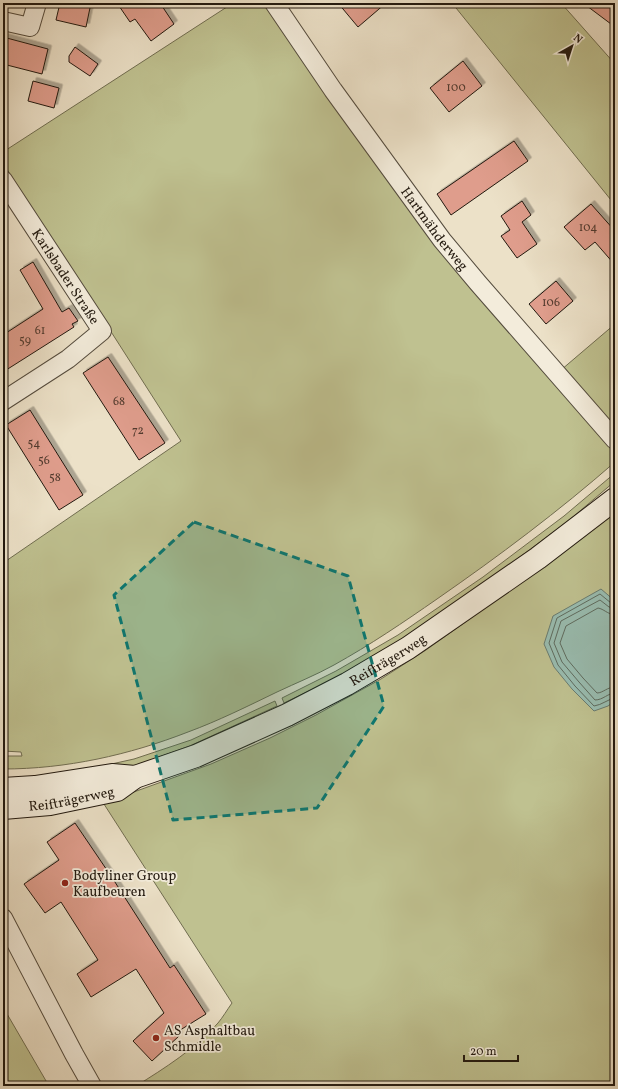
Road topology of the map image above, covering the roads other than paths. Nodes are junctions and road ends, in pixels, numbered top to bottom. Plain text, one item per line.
1 (37, 3) edge
2 (274, 3) edge
3 (3, 20) edge
4 (3, 180) edge
5 (3, 401) edge
6 (615, 440) edge
7 (615, 499) edge
8 (135, 777) junction
9 (3, 789) edge
10 (3, 808) edge
11 (3, 918) edge
12 (92, 1086) edge

1 - 3 street
2 - 6 street, Hartmähderweg
4 - 5 street, Karlsbader Straße
7 - 8 street, Reifträgerweg
8 - 9 street, Reifträgerweg
8 - 10 street, Reifträgerweg
11 - 12 street

